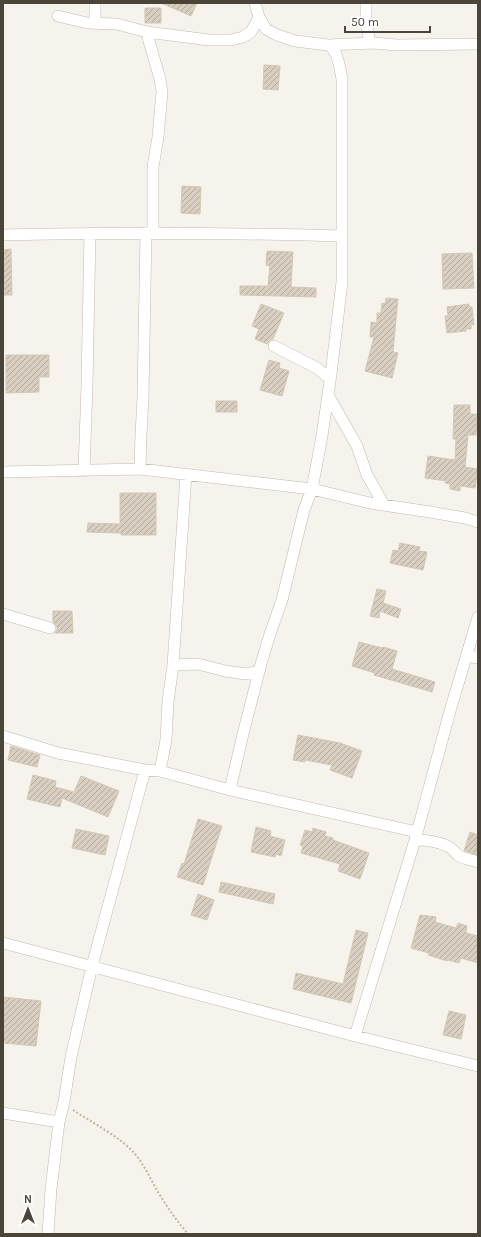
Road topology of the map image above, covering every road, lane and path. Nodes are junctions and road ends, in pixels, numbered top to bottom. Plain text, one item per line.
1 (96, 3) edge
2 (255, 3) edge
3 (366, 3) edge
4 (58, 16) dead end
5 (259, 17) junction
6 (96, 23) junction
7 (147, 32) junction
8 (364, 44) junction
9 (478, 44) edge
10 (330, 45) junction
11 (339, 64) junction
12 (90, 233) junction
13 (150, 233) junction
14 (3, 235) edge
15 (342, 236) junction
16 (274, 346) dead end
17 (330, 379) junction
18 (328, 394) junction
19 (140, 469) junction
20 (84, 471) junction
21 (3, 472) edge
22 (186, 475) junction
23 (312, 489) junction
24 (384, 505) junction
25 (478, 522) edge
26 (3, 614) edge
27 (478, 617) edge
28 (50, 628) dead end
29 (466, 656) junction
30 (478, 658) edge
31 (173, 664) junction
32 (259, 671) junction
33 (3, 736) edge
34 (145, 770) junction
35 (160, 770) junction
36 (230, 790) junction
37 (416, 836) junction
38 (478, 862) edge
39 (3, 943) edge
40 (92, 966) junction
41 (355, 1036) junction
42 (478, 1066) edge
43 (64, 1102) junction
44 (3, 1113) edge
45 (59, 1122) junction
46 (48, 1234) edge
47 (188, 1234) edge

1 - 6 street
2 - 5 street
3 - 8 street
4 - 6 street
5 - 7 street
5 - 10 street
6 - 7 street
7 - 13 street
8 - 9 street
8 - 10 street
8 - 11 street
10 - 11 street
11 - 15 street
12 - 13 street
12 - 14 street
12 - 20 street
13 - 15 street
13 - 19 street
15 - 17 street
16 - 17 street
17 - 18 street
18 - 23 street
18 - 24 street
19 - 20 street
19 - 22 street
20 - 21 street
22 - 23 street
22 - 31 street
23 - 24 street
23 - 32 street
24 - 25 street
26 - 28 street
27 - 29 street
29 - 30 street
29 - 37 street
31 - 32 street
31 - 35 street
32 - 36 street
33 - 34 street
34 - 35 street
34 - 40 street
35 - 36 street
36 - 37 street
37 - 38 street
37 - 41 street
39 - 40 street
40 - 41 street
40 - 43 street
41 - 42 street
43 - 45 street
43 - 47 path
44 - 45 street
45 - 46 street

